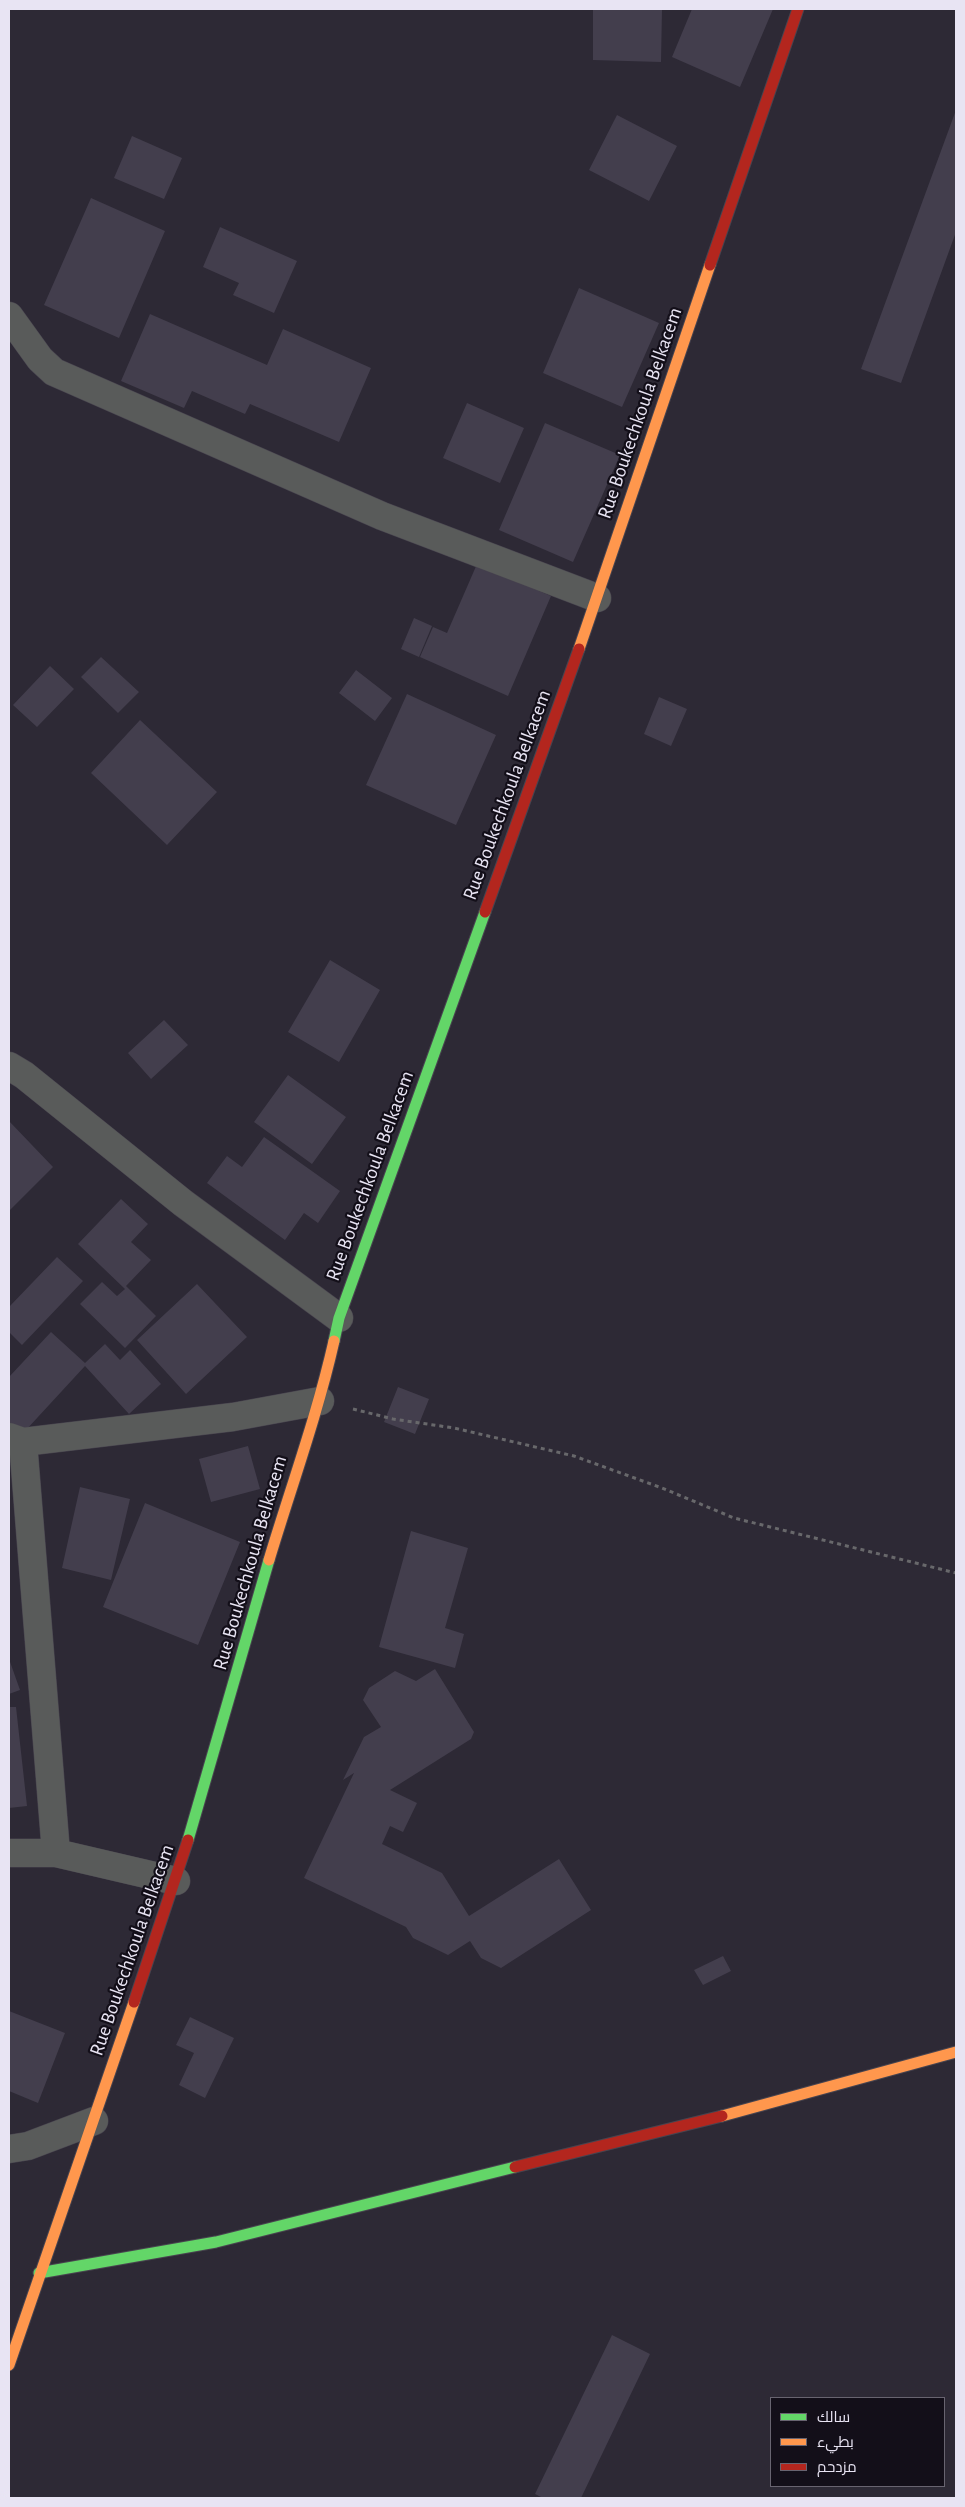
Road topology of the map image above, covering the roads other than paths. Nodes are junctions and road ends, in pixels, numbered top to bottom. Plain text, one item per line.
1 (798, 9) edge
2 (9, 316) edge
3 (597, 598) junction
4 (9, 1066) edge
5 (339, 1318) junction
6 (320, 1401) junction
7 (16, 1440) edge
8 (9, 1853) edge
9 (56, 1853) junction
10 (176, 1881) junction
11 (956, 2052) edge
12 (94, 2121) junction
13 (9, 2149) edge
14 (39, 2273) junction
15 (9, 2365) edge

1 - 3 street, Rue Boukechkoula Belkacem
2 - 3 street
3 - 5 street, Rue Boukechkoula Belkacem
4 - 5 street
5 - 6 street, Rue Boukechkoula Belkacem
6 - 7 street
6 - 10 street, Rue Boukechkoula Belkacem
7 - 9 street
8 - 9 street
9 - 10 street
10 - 12 street, Rue Boukechkoula Belkacem
11 - 14 street
12 - 13 street
12 - 14 street, Rue Boukechkoula Belkacem
14 - 15 street, Rue Boukechkoula Belkacem

